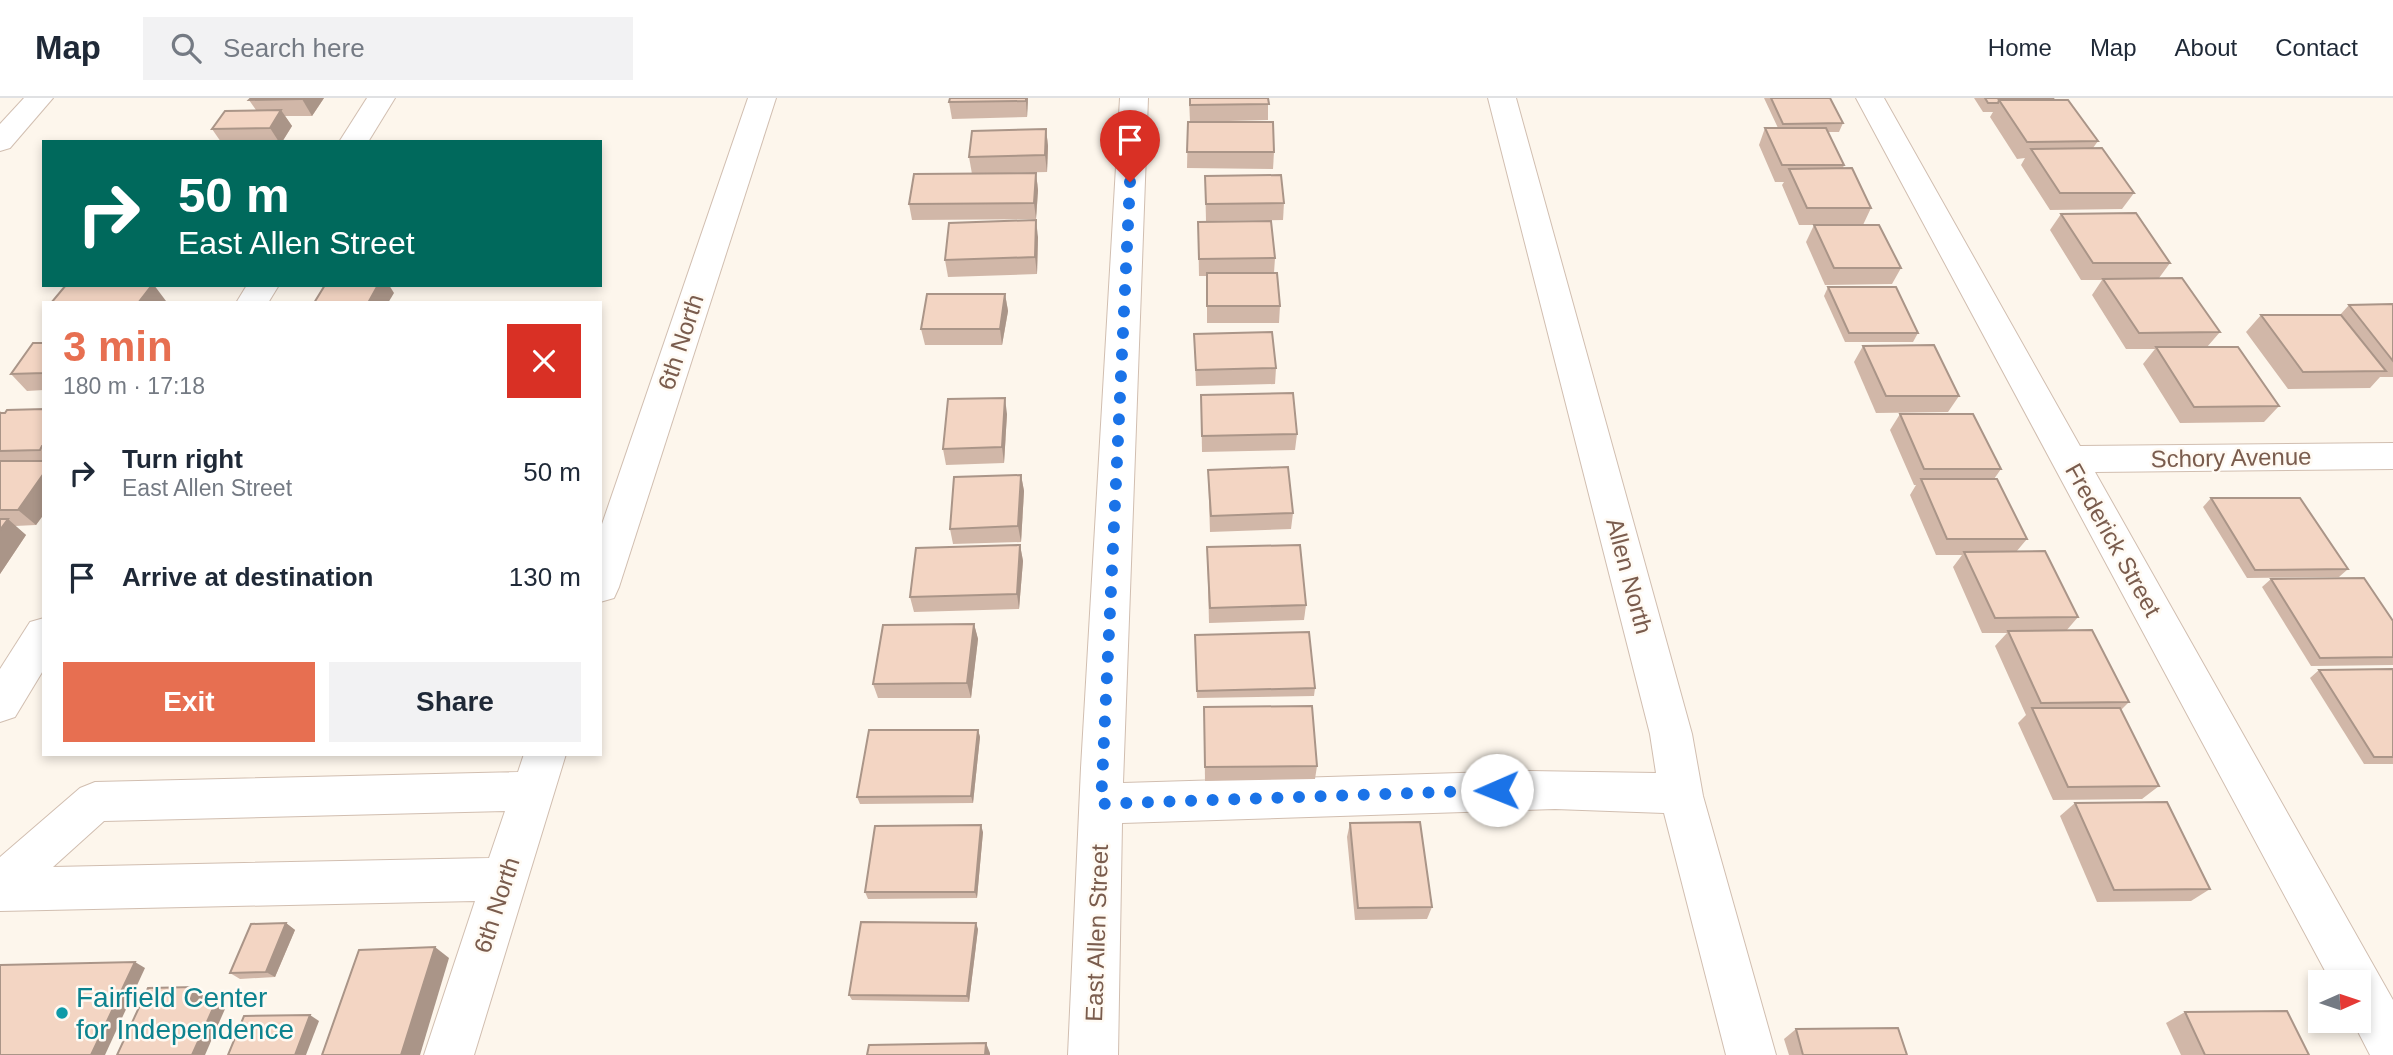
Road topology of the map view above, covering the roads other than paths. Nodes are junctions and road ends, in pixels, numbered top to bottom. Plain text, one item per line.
1 (39, 98) edge
2 (381, 98) edge
3 (762, 98) edge
4 (1134, 98) edge
5 (1502, 98) edge
6 (1870, 98) edge
7 (354, 140) edge
8 (0, 142) edge
9 (2393, 456) edge
10 (2069, 459) junction
11 (602, 581) edge
12 (42, 637) edge
13 (0, 704) edge
14 (539, 773) edge
15 (1681, 796) junction
16 (1101, 804) junction
17 (506, 879) junction
18 (0, 888) edge
19 (2350, 970) edge
20 (2371, 1008) edge
21 (2393, 1048) edge
22 (449, 1055) edge
23 (1093, 1055) edge
24 (1751, 1055) edge

1 - 8 street
2 - 7 street
3 - 11 street, 6th North
4 - 16 street, East Allen Street
5 - 15 street, Allen North
6 - 10 street, Frederick Street
9 - 10 street, Schory Avenue
10 - 19 street, Frederick Street
12 - 13 street
14 - 17 street, 6th North
14 - 18 street
15 - 16 street
15 - 24 street, Allen North
16 - 23 street, East Allen Street
17 - 18 street
17 - 22 street, 6th North
20 - 21 street, Frederick Street

